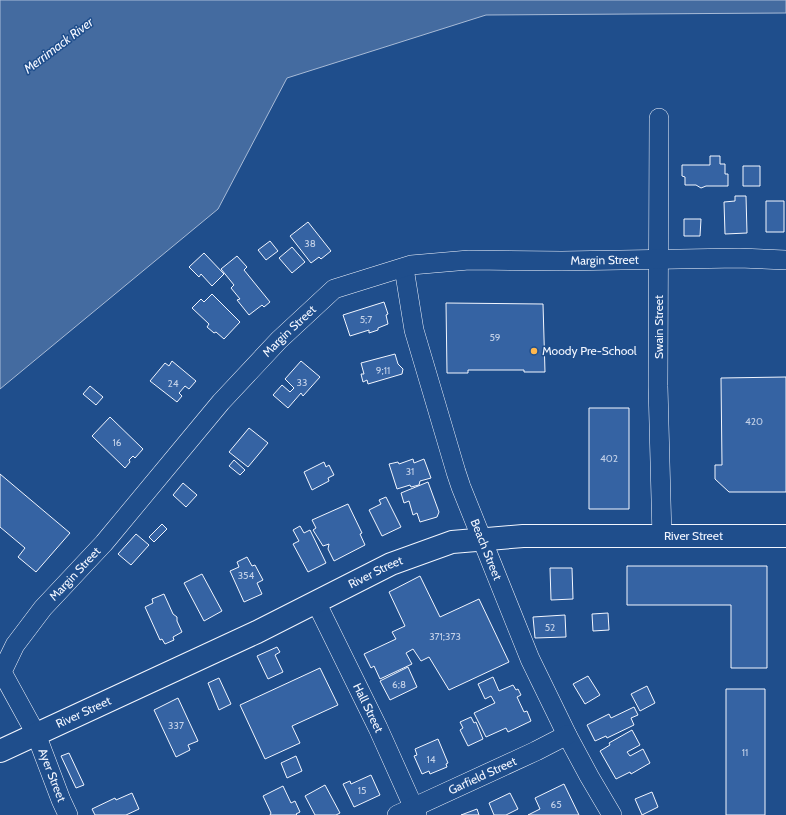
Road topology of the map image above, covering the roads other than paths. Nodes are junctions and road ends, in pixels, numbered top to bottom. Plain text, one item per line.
1 (659, 118) dead end
2 (659, 260) junction
3 (786, 260) edge
4 (404, 268) junction
5 (786, 536) edge
6 (662, 537) junction
7 (481, 540) junction
8 (316, 602) junction
9 (36, 734) junction
10 (567, 735) junction
11 (0, 751) edge
12 (409, 813) edge
13 (68, 815) edge
14 (612, 815) edge

1 - 2 street, Swain Street
2 - 3 street, Margin Street
2 - 4 street, Margin Street
2 - 6 street, Swain Street
4 - 7 street, Beach Street
4 - 9 street, Margin Street
5 - 6 main road, River Street
6 - 7 main road, River Street
7 - 8 main road, River Street
7 - 10 street, Beach Street
8 - 9 main road, River Street
8 - 12 street, Hall Street
9 - 11 main road, River Street
9 - 13 street, Ayer Street
10 - 12 street, Garfield Street
10 - 14 street, Beach Street

